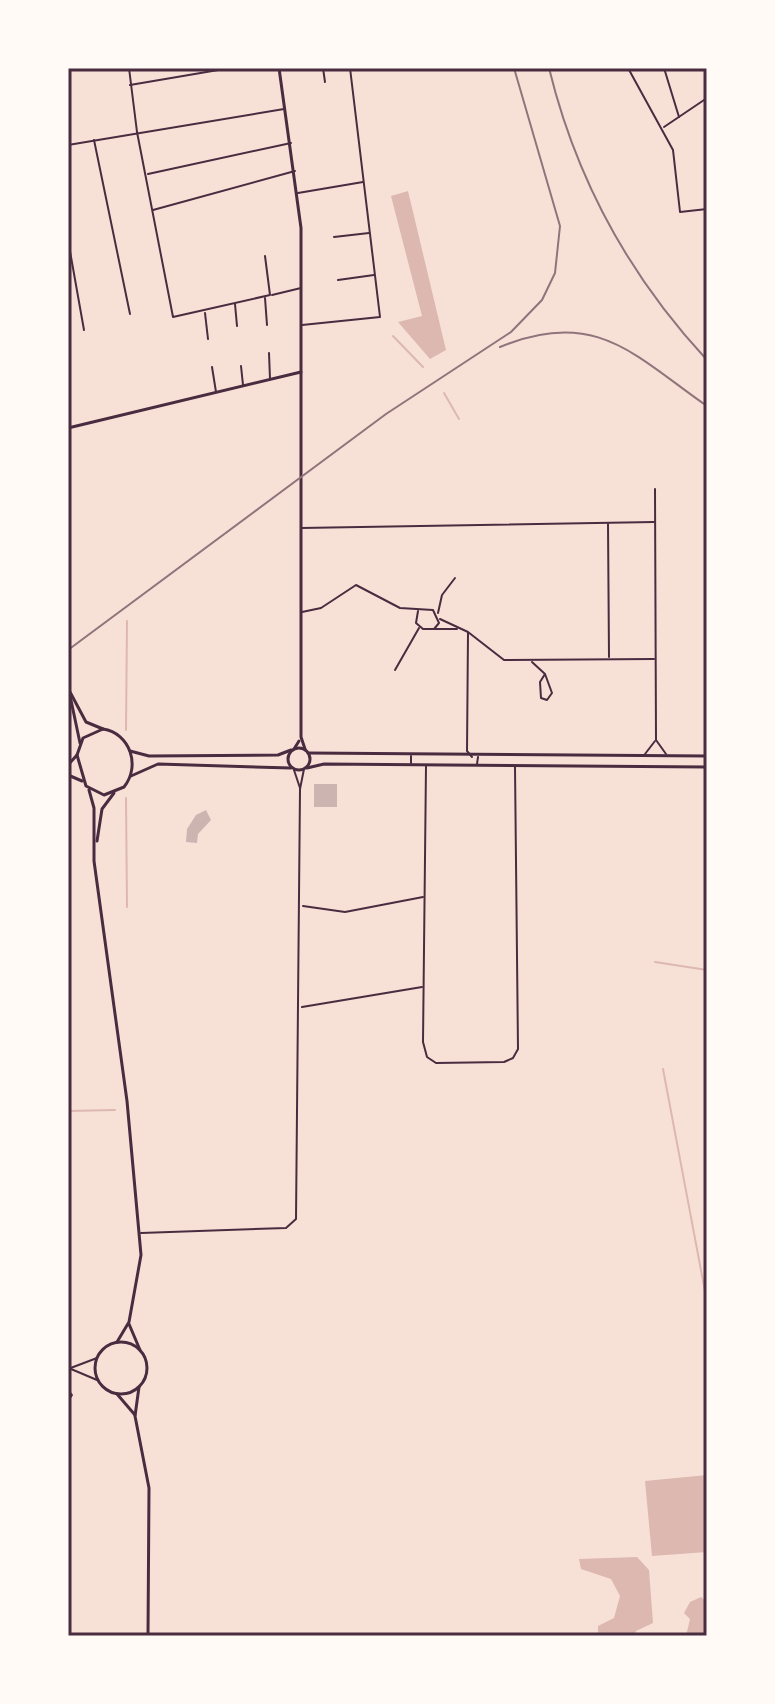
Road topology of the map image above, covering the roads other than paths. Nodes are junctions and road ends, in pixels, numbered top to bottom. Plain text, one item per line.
1 (129, 68) edge
2 (190, 68) edge
3 (230, 68) edge
4 (279, 68) edge
5 (323, 68) edge
6 (350, 68) edge
7 (628, 68) edge
8 (664, 68) edge
9 (191, 75) junction
10 (325, 82) dead end
11 (130, 85) junction
12 (707, 98) edge
13 (285, 108) junction
14 (680, 117) junction
15 (663, 127) junction
16 (137, 132) junction
17 (94, 140) junction
18 (291, 143) junction
19 (68, 145) edge
20 (295, 171) junction
21 (146, 174) junction
22 (365, 182) junction
23 (298, 193) junction
24 (707, 209) edge
25 (152, 210) junction
26 (371, 232) junction
27 (334, 237) dead end
28 (68, 240) edge
29 (265, 256) dead end
30 (376, 275) junction
31 (338, 280) dead end
32 (302, 288) junction
33 (270, 295) junction
34 (265, 297) junction
35 (235, 304) junction
36 (204, 311) junction
37 (130, 314) dead end
38 (267, 325) dead end
39 (302, 325) junction
40 (237, 326) dead end
41 (84, 330) dead end
42 (208, 339) dead end
43 (269, 353) dead end
44 (241, 366) dead end
45 (212, 367) dead end
46 (301, 372) junction
47 (270, 380) junction
48 (243, 386) junction
49 (216, 393) junction
50 (68, 428) edge
51 (655, 489) dead end
52 (654, 522) junction
53 (608, 523) junction
54 (301, 528) junction
55 (455, 578) dead end
56 (418, 611) junction
57 (301, 612) junction
58 (438, 614) junction
59 (440, 619) junction
60 (419, 627) junction
61 (434, 629) junction
62 (459, 629) junction
63 (468, 632) junction
64 (609, 659) junction
65 (655, 659) junction
66 (531, 661) junction
67 (395, 670) dead end
68 (545, 674) junction
69 (68, 688) edge
70 (103, 729) junction
71 (301, 737) junction
72 (656, 740) junction
73 (80, 743) junction
74 (293, 750) junction
75 (130, 751) junction
76 (306, 751) junction
77 (467, 751) junction
78 (77, 755) junction
79 (411, 756) junction
80 (707, 756) edge
81 (459, 757) junction
82 (475, 757) junction
83 (638, 757) junction
84 (670, 757) junction
85 (68, 765) edge
86 (411, 765) junction
87 (426, 765) junction
88 (477, 765) junction
89 (515, 766) junction
90 (707, 767) edge
91 (306, 768) junction
92 (292, 769) junction
93 (68, 775) edge
94 (131, 776) junction
95 (82, 781) junction
96 (300, 789) junction
97 (89, 790) junction
98 (114, 793) junction
99 (95, 848) junction
100 (424, 897) junction
101 (301, 906) junction
102 (423, 987) junction
103 (300, 1008) junction
104 (140, 1233) junction
105 (129, 1322) junction
106 (117, 1342) junction
107 (140, 1350) junction
108 (97, 1358) junction
109 (69, 1369) edge
110 (97, 1380) junction
111 (139, 1387) junction
112 (68, 1390) edge
113 (117, 1394) junction
114 (68, 1401) edge
115 (135, 1416) junction
116 (148, 1636) edge

1 - 11 street
2 - 9 street
3 - 9 street
4 - 13 main road
5 - 10 street
6 - 22 street
7 - 15 street
8 - 14 street
9 - 11 street
11 - 16 street
12 - 14 street
13 - 16 street
13 - 18 main road
14 - 15 street
15 - 24 street
16 - 17 street
16 - 21 street
17 - 19 street
17 - 37 street
18 - 20 main road
18 - 21 street
20 - 23 main road
20 - 25 street
21 - 25 street
22 - 23 street
22 - 26 street
23 - 32 main road
25 - 36 street
26 - 27 street
26 - 30 street
28 - 41 street
29 - 33 street
30 - 31 street
30 - 39 street
32 - 33 street
32 - 39 main road
33 - 34 street
34 - 35 street
34 - 38 street
35 - 36 street
35 - 40 street
36 - 42 street
39 - 46 main road
43 - 47 street
44 - 48 street
45 - 49 street
46 - 47 main road
46 - 54 main road
47 - 48 main road
48 - 49 main road
49 - 50 main road
51 - 52 street
52 - 53 street
52 - 65 street
53 - 54 street
53 - 64 street
54 - 57 main road
55 - 58 street
56 - 57 street
56 - 58 street
56 - 60 street
57 - 71 main road
58 - 59 street
59 - 61 street
59 - 62 street
60 - 61 street
60 - 67 street
61 - 62 street
62 - 63 street
63 - 66 street
63 - 77 street
64 - 65 street
64 - 66 street
65 - 72 street
66 - 68 street
68 - 68 street
69 - 70 main road
69 - 73 main road
70 - 73 main road
70 - 75 main road
71 - 74 main road
71 - 76 main road
72 - 83 street
72 - 84 street
73 - 78 main road
74 - 75 main road
74 - 76 main road
74 - 92 main road
75 - 94 main road
76 - 79 main road
76 - 91 main road
77 - 81 street
77 - 82 street
78 - 85 main road
78 - 95 main road
79 - 81 main road
79 - 86 street
80 - 84 main road
81 - 82 main road
82 - 83 main road
82 - 88 street
83 - 84 main road
86 - 87 main road
86 - 91 main road
87 - 88 main road
87 - 100 street
88 - 89 main road
89 - 90 main road
89 - 102 street
91 - 92 main road
91 - 96 street
92 - 94 main road
92 - 96 street
93 - 95 main road
94 - 98 main road
95 - 97 main road
96 - 101 street
97 - 98 main road
97 - 99 main road
98 - 99 main road
99 - 104 main road
100 - 101 street
100 - 102 street
101 - 103 street
102 - 103 street
103 - 104 street
104 - 105 main road
105 - 106 main road
105 - 107 main road
106 - 107 main road
106 - 108 main road
107 - 111 main road
108 - 109 street
108 - 110 main road
109 - 110 street
110 - 113 main road
111 - 113 main road
111 - 115 main road
112 - 114 street
113 - 115 main road
115 - 116 main road

